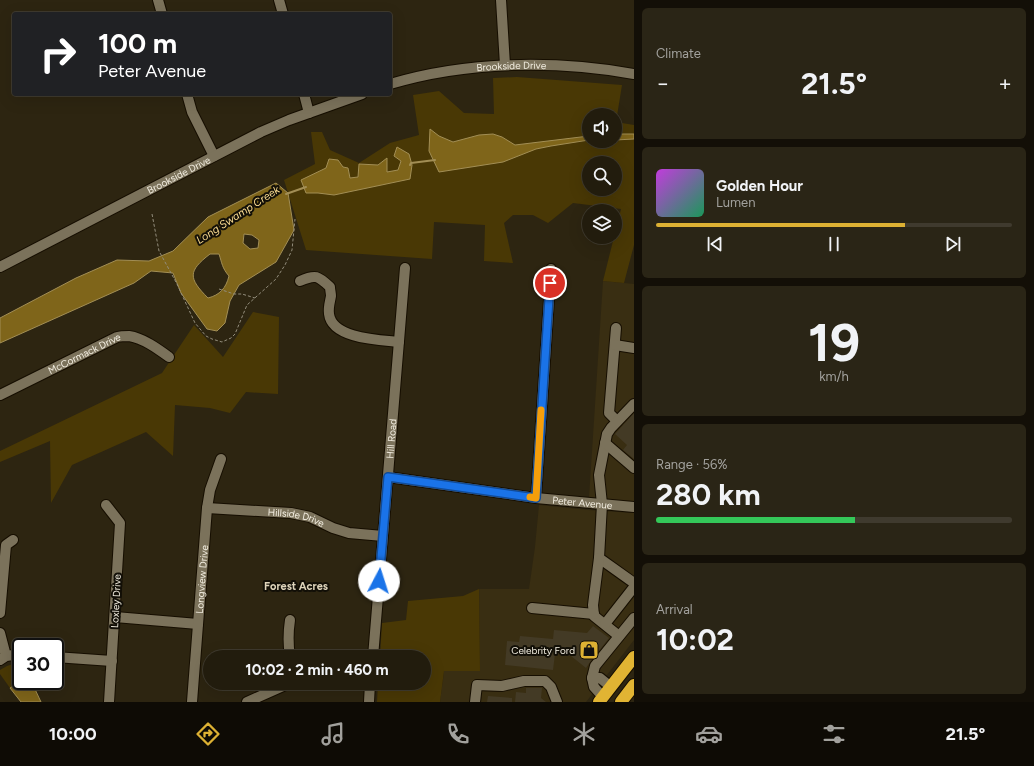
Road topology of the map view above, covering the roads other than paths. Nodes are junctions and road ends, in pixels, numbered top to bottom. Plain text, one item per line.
1 (158, 0) edge
2 (279, 0) edge
3 (501, 0) edge
4 (161, 12) edge
5 (282, 12) edge
6 (505, 65) junction
7 (634, 74) edge
8 (392, 83) edge
9 (188, 96) edge
10 (305, 96) edge
11 (356, 96) edge
12 (309, 113) junction
13 (214, 156) junction
14 (0, 267) edge
15 (405, 268) dead end
16 (551, 269) dead end
17 (300, 281) dead end
18 (616, 328) dead end
19 (399, 342) junction
20 (615, 345) junction
21 (634, 348) edge
22 (169, 357) dead end
23 (0, 395) edge
24 (634, 404) edge
25 (617, 421) junction
26 (605, 443) junction
27 (220, 459) dead end
28 (634, 468) edge
29 (388, 477) junction
30 (536, 498) junction
31 (602, 504) junction
32 (106, 506) dead end
33 (634, 507) edge
34 (207, 508) junction
35 (383, 536) junction
36 (13, 540) dead end
37 (599, 558) junction
38 (634, 583) edge
39 (634, 587) edge
40 (532, 608) dead end
41 (0, 614) edge
42 (594, 614) junction
43 (115, 617) junction
44 (634, 618) edge
45 (290, 620) dead end
46 (198, 624) junction
47 (605, 624) junction
48 (0, 633) edge
49 (619, 636) junction
50 (289, 650) edge
51 (373, 650) edge
52 (634, 657) edge
53 (3, 658) edge
54 (64, 658) edge
55 (112, 661) junction
56 (592, 678) junction
57 (634, 685) edge
58 (611, 687) junction
59 (280, 690) edge
60 (370, 690) edge
61 (268, 698) edge
62 (601, 699) edge
63 (110, 702) edge
64 (192, 702) edge
65 (247, 702) edge
66 (369, 702) edge
67 (476, 702) edge
68 (557, 702) edge
69 (621, 702) edge

1 - 4 street
2 - 5 street
3 - 6 street
6 - 7 street, Brookside Drive
6 - 8 street, Brookside Drive
9 - 13 street
10 - 12 street
11 - 12 street, Brookside Drive
12 - 13 street, Brookside Drive
13 - 14 street, Brookside Drive
15 - 19 street, Hill Road
16 - 30 street
17 - 19 street
18 - 20 street
19 - 29 street, Hill Road
20 - 21 street
20 - 25 street
22 - 23 street, McCormack Drive
24 - 25 street
25 - 26 street
26 - 28 street
26 - 31 street
27 - 34 street, Longview Drive
29 - 30 street, Peter Avenue
29 - 35 street, Hill Road
30 - 31 street, Peter Avenue
31 - 33 street, Peter Avenue
31 - 37 street
32 - 43 street, Loxley Drive
34 - 35 street, Hillside Drive
34 - 46 street, Longview Drive
35 - 51 street, Hill Road
36 - 41 street
37 - 38 street
37 - 42 street
39 - 47 street
40 - 42 street
42 - 47 street
43 - 46 street
43 - 55 street, Loxley Drive
44 - 49 street
45 - 50 street
46 - 64 street, Longview Drive
47 - 49 street
48 - 53 street
49 - 56 street
52 - 58 highway
54 - 55 street
55 - 63 street, Loxley Drive
56 - 58 street
56 - 62 street
57 - 69 highway
58 - 62 highway
59 - 61 street
60 - 66 street
61 - 65 street
67 - 68 street

